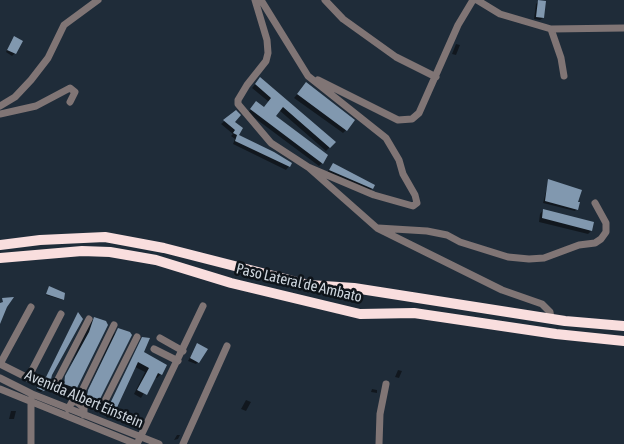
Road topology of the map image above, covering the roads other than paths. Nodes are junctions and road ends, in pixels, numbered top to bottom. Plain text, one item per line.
1 (98, 0) edge
2 (255, 0) edge
3 (261, 0) edge
4 (325, 0) edge
5 (473, 0) edge
6 (477, 0) edge
7 (624, 28) edge
8 (551, 29) junction
9 (308, 76) junction
10 (564, 76) dead end
11 (436, 77) junction
12 (70, 102) dead end
13 (0, 106) edge
14 (0, 114) edge
15 (308, 167) junction
16 (595, 203) dead end
17 (377, 228) junction
18 (0, 246) edge
19 (0, 258) edge
20 (204, 306) dead end
21 (31, 307) dead end
22 (61, 314) dead end
23 (551, 318) junction
24 (89, 319) dead end
25 (114, 325) dead end
26 (624, 326) edge
27 (136, 337) dead end
28 (160, 338) dead end
29 (624, 341) edge
30 (227, 346) dead end
31 (154, 348) dead end
32 (183, 351) junction
33 (178, 361) junction
34 (14, 371) junction
35 (0, 378) edge
36 (8, 382) junction
37 (386, 384) dead end
38 (0, 389) edge
39 (32, 394) junction
40 (78, 400) junction
41 (31, 403) junction
42 (68, 409) junction
43 (84, 415) junction
44 (138, 442) edge
45 (30, 444) edge
46 (159, 444) edge
47 (183, 444) edge
48 (379, 444) edge

1 - 13 street
2 - 15 street
3 - 9 street
4 - 11 street
5 - 11 street
6 - 8 street
7 - 8 street
8 - 10 street
9 - 11 street
9 - 15 street
12 - 14 street
15 - 17 street
16 - 17 street
17 - 23 street
18 - 23 highway, Paso Lateral de Ambato
19 - 29 highway, Paso Lateral de Ambato
20 - 32 street
21 - 34 street
22 - 34 street
23 - 26 highway, Paso Lateral de Ambato
24 - 40 street
25 - 40 street
27 - 40 street
28 - 32 street
30 - 47 street
31 - 33 street
32 - 33 street
33 - 44 street
34 - 36 street
35 - 36 street, Avenida Albert Einstein
36 - 39 street, Avenida Albert Einstein
37 - 48 street
38 - 41 street, Avenida Albert Einstein
39 - 41 street
39 - 42 street, Avenida Albert Einstein
40 - 42 street
40 - 43 street
41 - 44 street, Avenida Albert Einstein
41 - 45 street
42 - 43 street, Avenida Albert Einstein
43 - 44 street, Avenida Albert Einstein
44 - 46 street, Avenida Albert Einstein

